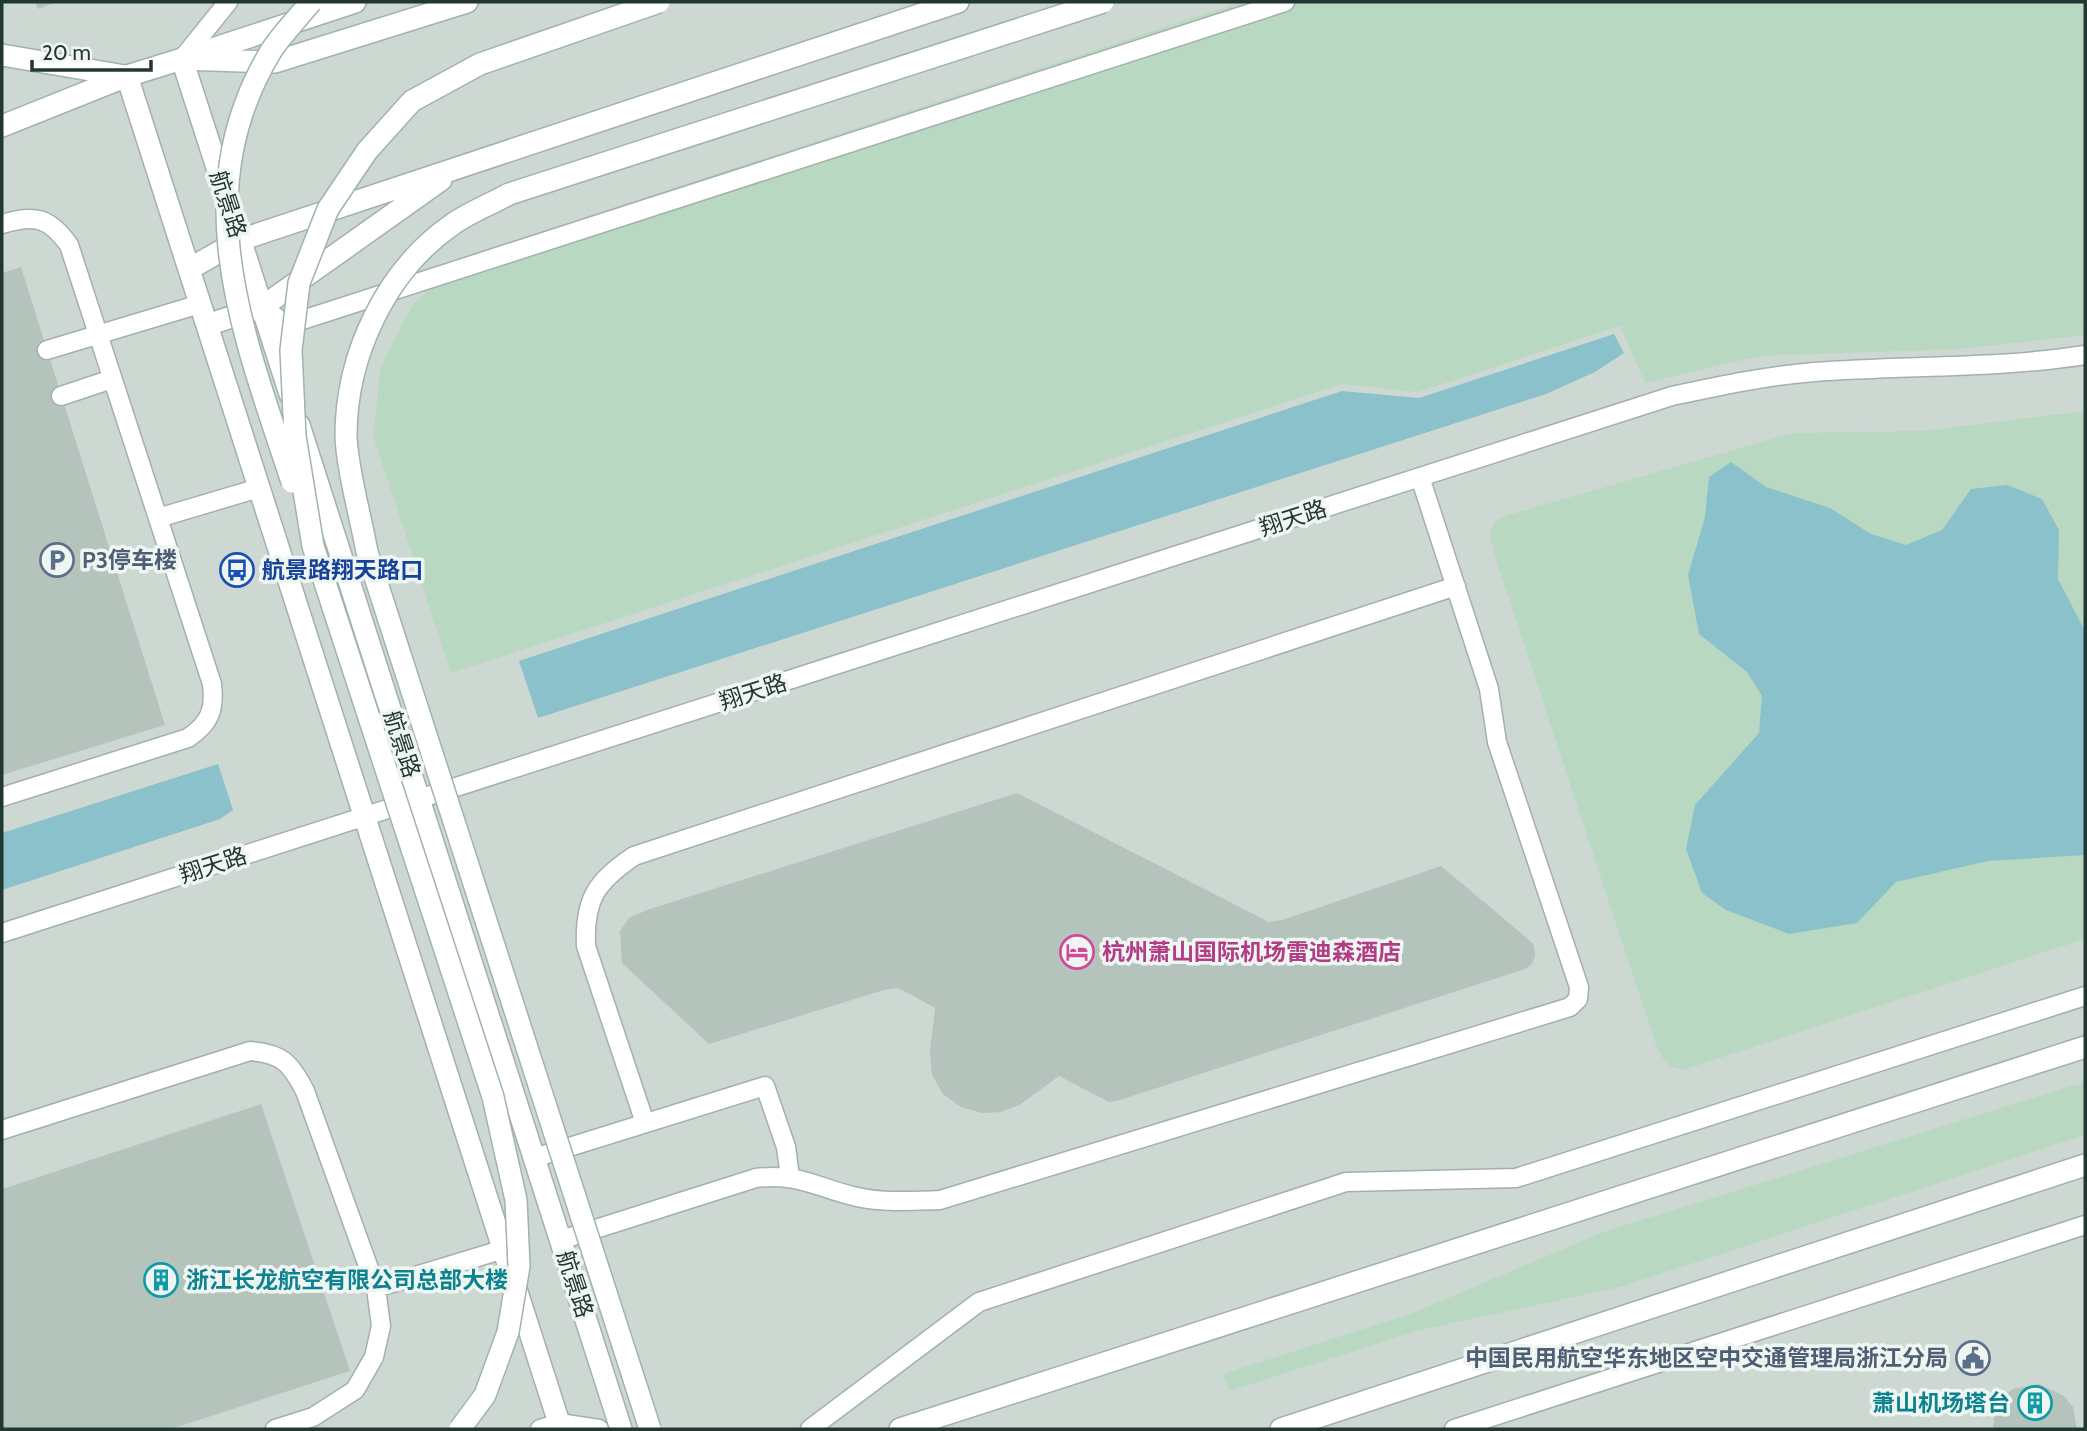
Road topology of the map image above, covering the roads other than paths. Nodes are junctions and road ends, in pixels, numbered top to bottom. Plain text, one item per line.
1 (228, 2) edge
2 (311, 2) edge
3 (355, 2) edge
4 (467, 2) edge
5 (659, 2) edge
6 (958, 2) edge
7 (1103, 2) edge
8 (1285, 2) edge
9 (2, 55) edge
10 (182, 59) junction
11 (127, 76) junction
12 (2, 126) edge
13 (470, 162) junction
14 (2, 224) edge
15 (240, 240) junction
16 (189, 269) junction
17 (200, 304) junction
18 (262, 307) junction
19 (207, 325) junction
20 (98, 335) junction
21 (47, 350) dead end
22 (2085, 355) edge
23 (112, 379) junction
24 (61, 396) dead end
25 (1420, 477) junction
26 (259, 488) junction
27 (158, 518) junction
28 (313, 546) junction
29 (1456, 586) junction
30 (2, 797) edge
31 (419, 799) junction
32 (365, 816) junction
33 (2, 933) edge
34 (2085, 996) edge
35 (2085, 1047) edge
36 (645, 1123) junction
37 (2, 1130) edge
38 (534, 1158) junction
39 (2085, 1164) edge
40 (790, 1177) junction
41 (2085, 1225) edge
42 (561, 1240) junction
43 (504, 1248) junction
44 (376, 1289) junction
45 (554, 1427) edge
46 (275, 1429) edge
47 (460, 1429) edge
48 (599, 1429) edge
49 (621, 1429) edge
50 (650, 1429) edge
51 (810, 1429) edge
52 (900, 1429) edge
53 (1281, 1429) edge
54 (1454, 1429) edge

1 - 10 lane
2 - 28 street, bridge
3 - 10 street
4 - 10 street
5 - 28 street, bridge
6 - 13 street
7 - 50 street, bridge
8 - 18 lane
9 - 11 street
10 - 11 street
10 - 15 street, 航景路
11 - 12 street
11 - 16 street
13 - 15 street
13 - 18 street
14 - 20 lane
15 - 16 street
15 - 18 street, 航景路
16 - 17 street
17 - 19 street
17 - 20 lane
18 - 19 street
18 - 31 street, 航景路
19 - 26 street
20 - 21 lane
20 - 23 lane
22 - 25 lane, 翔天路
23 - 24 lane
23 - 27 lane
25 - 29 lane
25 - 31 lane, 翔天路
26 - 27 lane
26 - 32 street
27 - 30 lane
28 - 47 street, bridge
29 - 36 lane
29 - 40 lane
31 - 32 lane, 翔天路
31 - 38 street, 航景路
32 - 33 lane, 翔天路
32 - 43 street
34 - 51 lane
35 - 52 street
36 - 38 lane
36 - 40 lane
37 - 44 lane
38 - 42 street, 航景路
39 - 53 street
40 - 42 lane
41 - 54 lane
42 - 49 street, 航景路
43 - 44 lane
43 - 45 street
44 - 46 lane
45 - 48 lane

